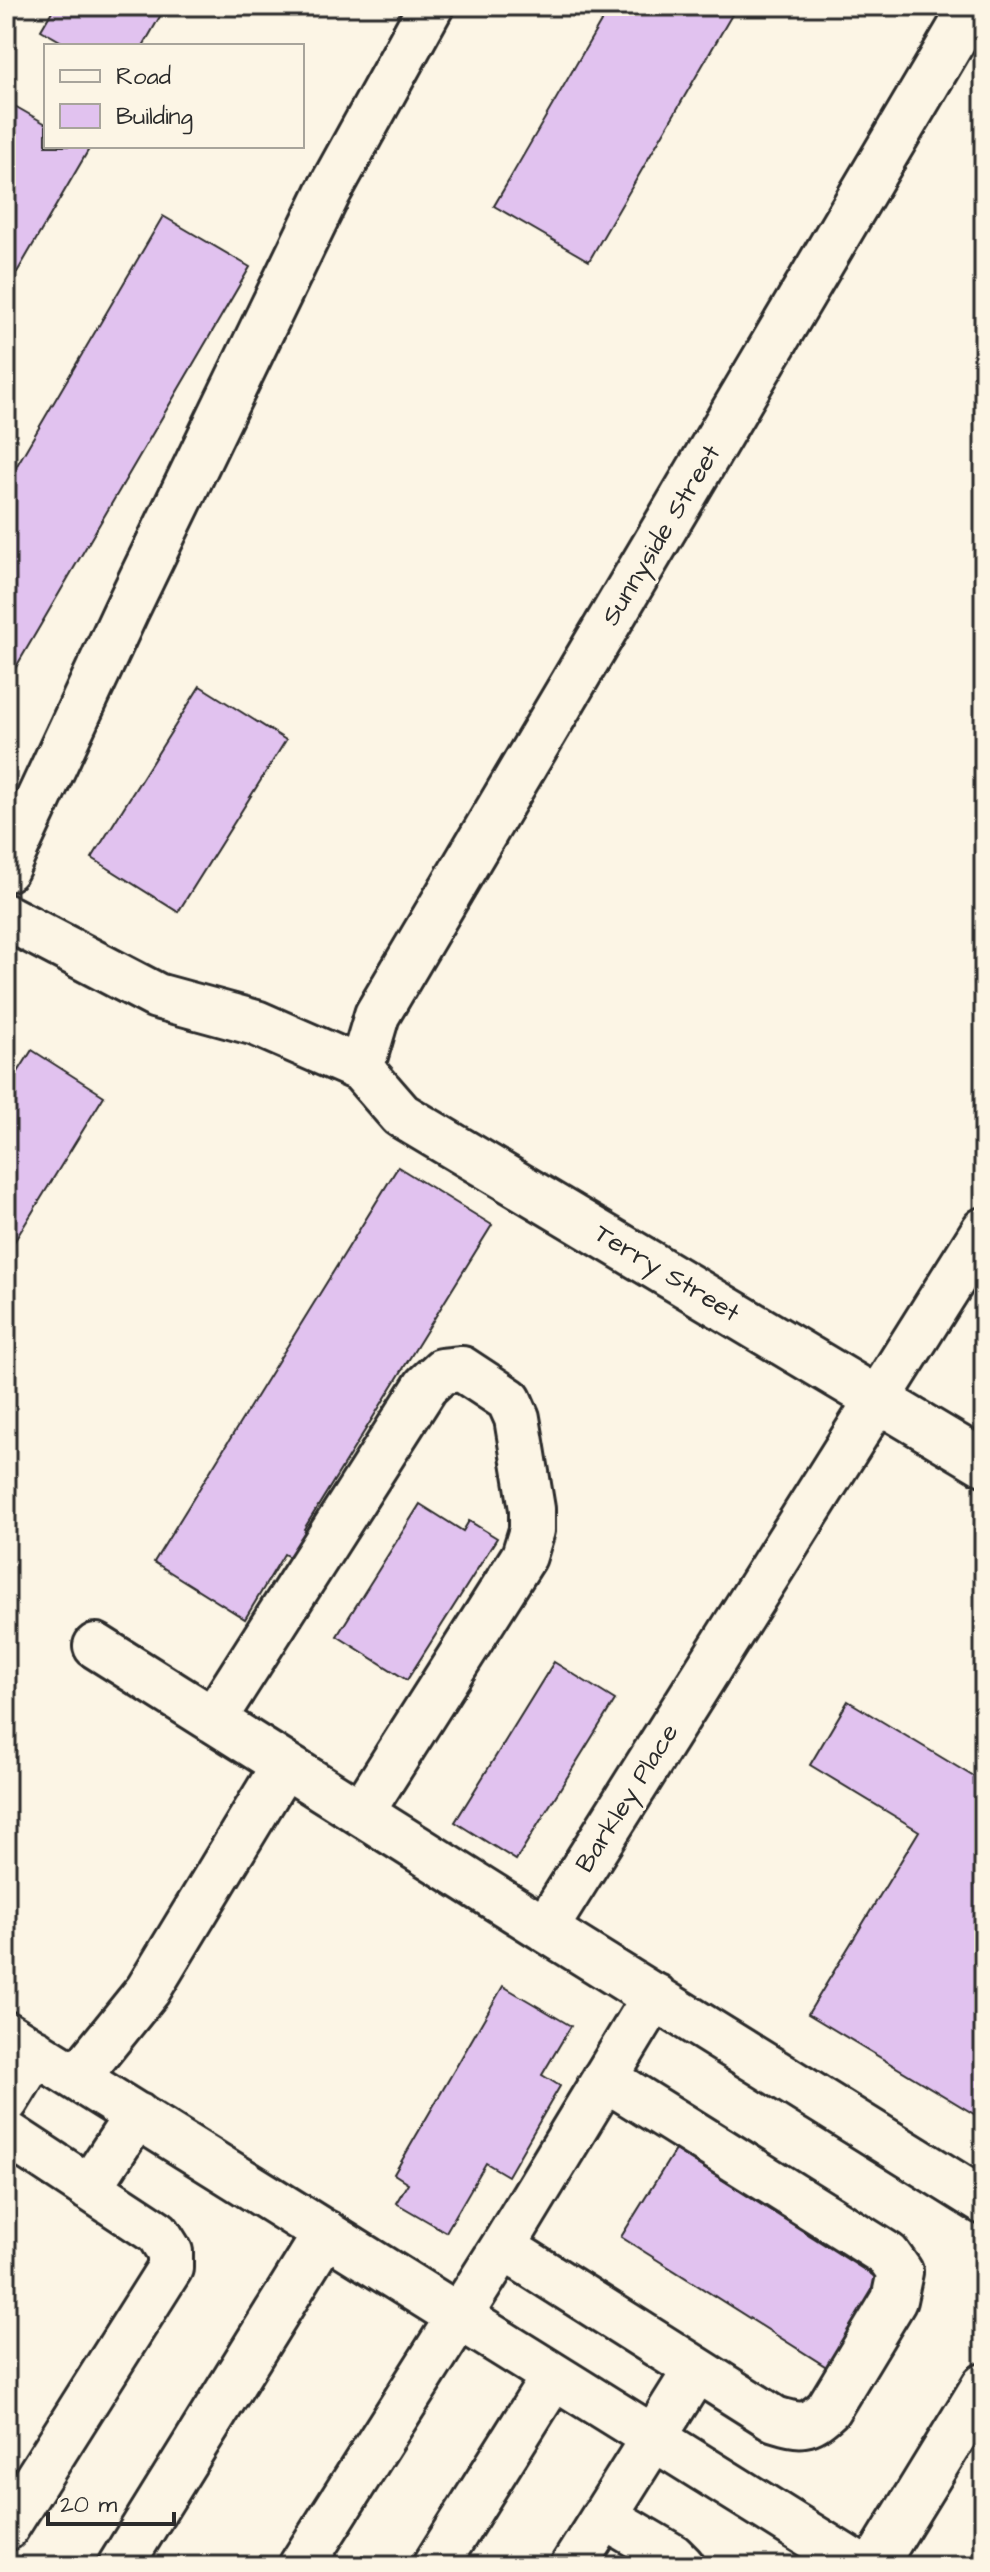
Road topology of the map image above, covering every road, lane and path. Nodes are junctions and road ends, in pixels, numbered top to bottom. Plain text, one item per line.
1 (431, 6) edge
2 (973, 6) edge
3 (6, 869) edge
4 (6, 917) edge
5 (361, 1069) junction
6 (984, 1230) edge
7 (879, 1398) junction
8 (984, 1463) edge
9 (96, 1646) dead end
10 (213, 1720) junction
11 (284, 1765) junction
12 (361, 1813) junction
13 (545, 1929) junction
14 (655, 1996) junction
15 (21, 2043) edge
16 (77, 2078) junction
17 (605, 2078) junction
18 (6, 2101) edge
19 (137, 2115) junction
20 (6, 2133) edge
21 (89, 2188) junction
22 (984, 2202) edge
23 (326, 2233) junction
24 (503, 2247) junction
25 (457, 2317) junction
26 (696, 2370) junction
27 (554, 2376) junction
28 (984, 2386) edge
29 (653, 2437) junction
30 (604, 2516) junction
31 (6, 2528) edge
32 (120, 2566) edge
33 (301, 2566) edge
34 (435, 2566) edge
35 (573, 2566) edge
36 (682, 2566) edge
37 (859, 2566) edge
38 (874, 2566) edge

1 - 3 street
2 - 5 street, Sunnyside Street
4 - 5 street
5 - 7 street, Terry Street
6 - 7 street, Barkley Place
7 - 8 street, Terry Street
7 - 13 street, Barkley Place
9 - 10 street
10 - 11 street
10 - 12 street
11 - 12 street
11 - 16 street
12 - 13 street
13 - 14 street
14 - 17 street
14 - 22 street
15 - 16 street
15 - 18 street
16 - 19 street
17 - 24 street
17 - 26 street
19 - 21 street
19 - 23 street
20 - 21 street
21 - 31 street
23 - 25 street
23 - 32 street
24 - 25 street
24 - 26 street
25 - 27 street
25 - 33 street
26 - 29 street
27 - 29 street
27 - 34 street
28 - 38 street
29 - 30 street
29 - 37 street
30 - 35 street
30 - 36 street

